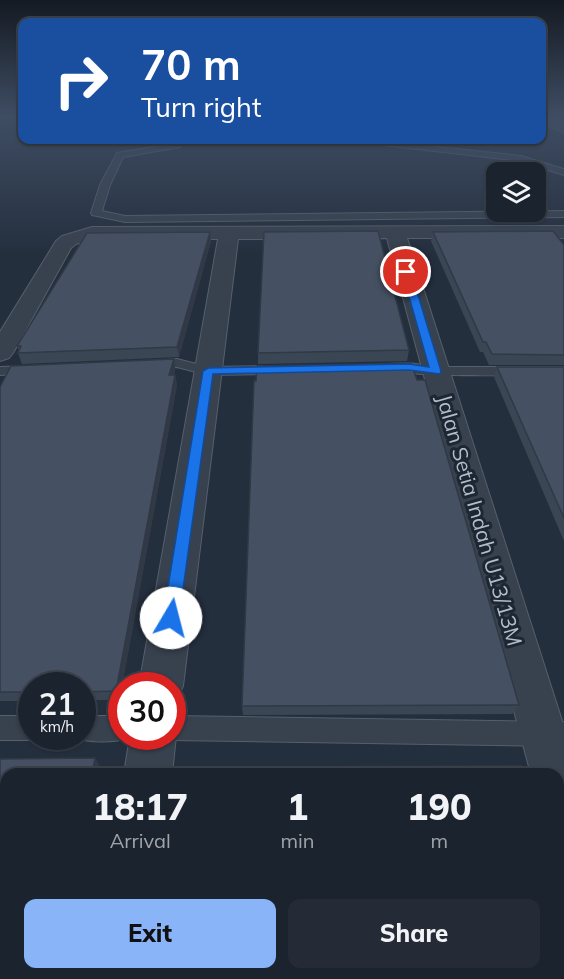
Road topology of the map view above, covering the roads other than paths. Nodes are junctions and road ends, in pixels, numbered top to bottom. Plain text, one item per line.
1 (116, 163) edge
2 (533, 163) edge
3 (564, 172) edge
4 (564, 214) edge
5 (229, 232) junction
6 (395, 232) junction
7 (564, 232) edge
8 (0, 353) edge
9 (142, 365) edge
10 (374, 368) edge
11 (47, 369) edge
12 (291, 370) edge
13 (0, 371) edge
14 (208, 371) junction
15 (436, 371) junction
16 (564, 371) edge
17 (163, 672) edge
18 (0, 728) edge
19 (18, 728) edge
20 (186, 728) edge
21 (554, 733) edge
22 (151, 750) edge
23 (149, 768) edge
24 (555, 768) edge

1 - 4 lane
2 - 3 lane
5 - 6 street
5 - 8 street
5 - 14 street
6 - 7 street
6 - 15 street, Jalan Setia Indah U13/13M
9 - 14 lane
10 - 15 lane
11 - 13 lane
12 - 14 lane
14 - 17 street
15 - 16 lane
15 - 21 street, Jalan Setia Indah U13/13M
18 - 19 lane
20 - 21 lane
21 - 24 street, Jalan Setia Indah U13/13M
22 - 23 street

